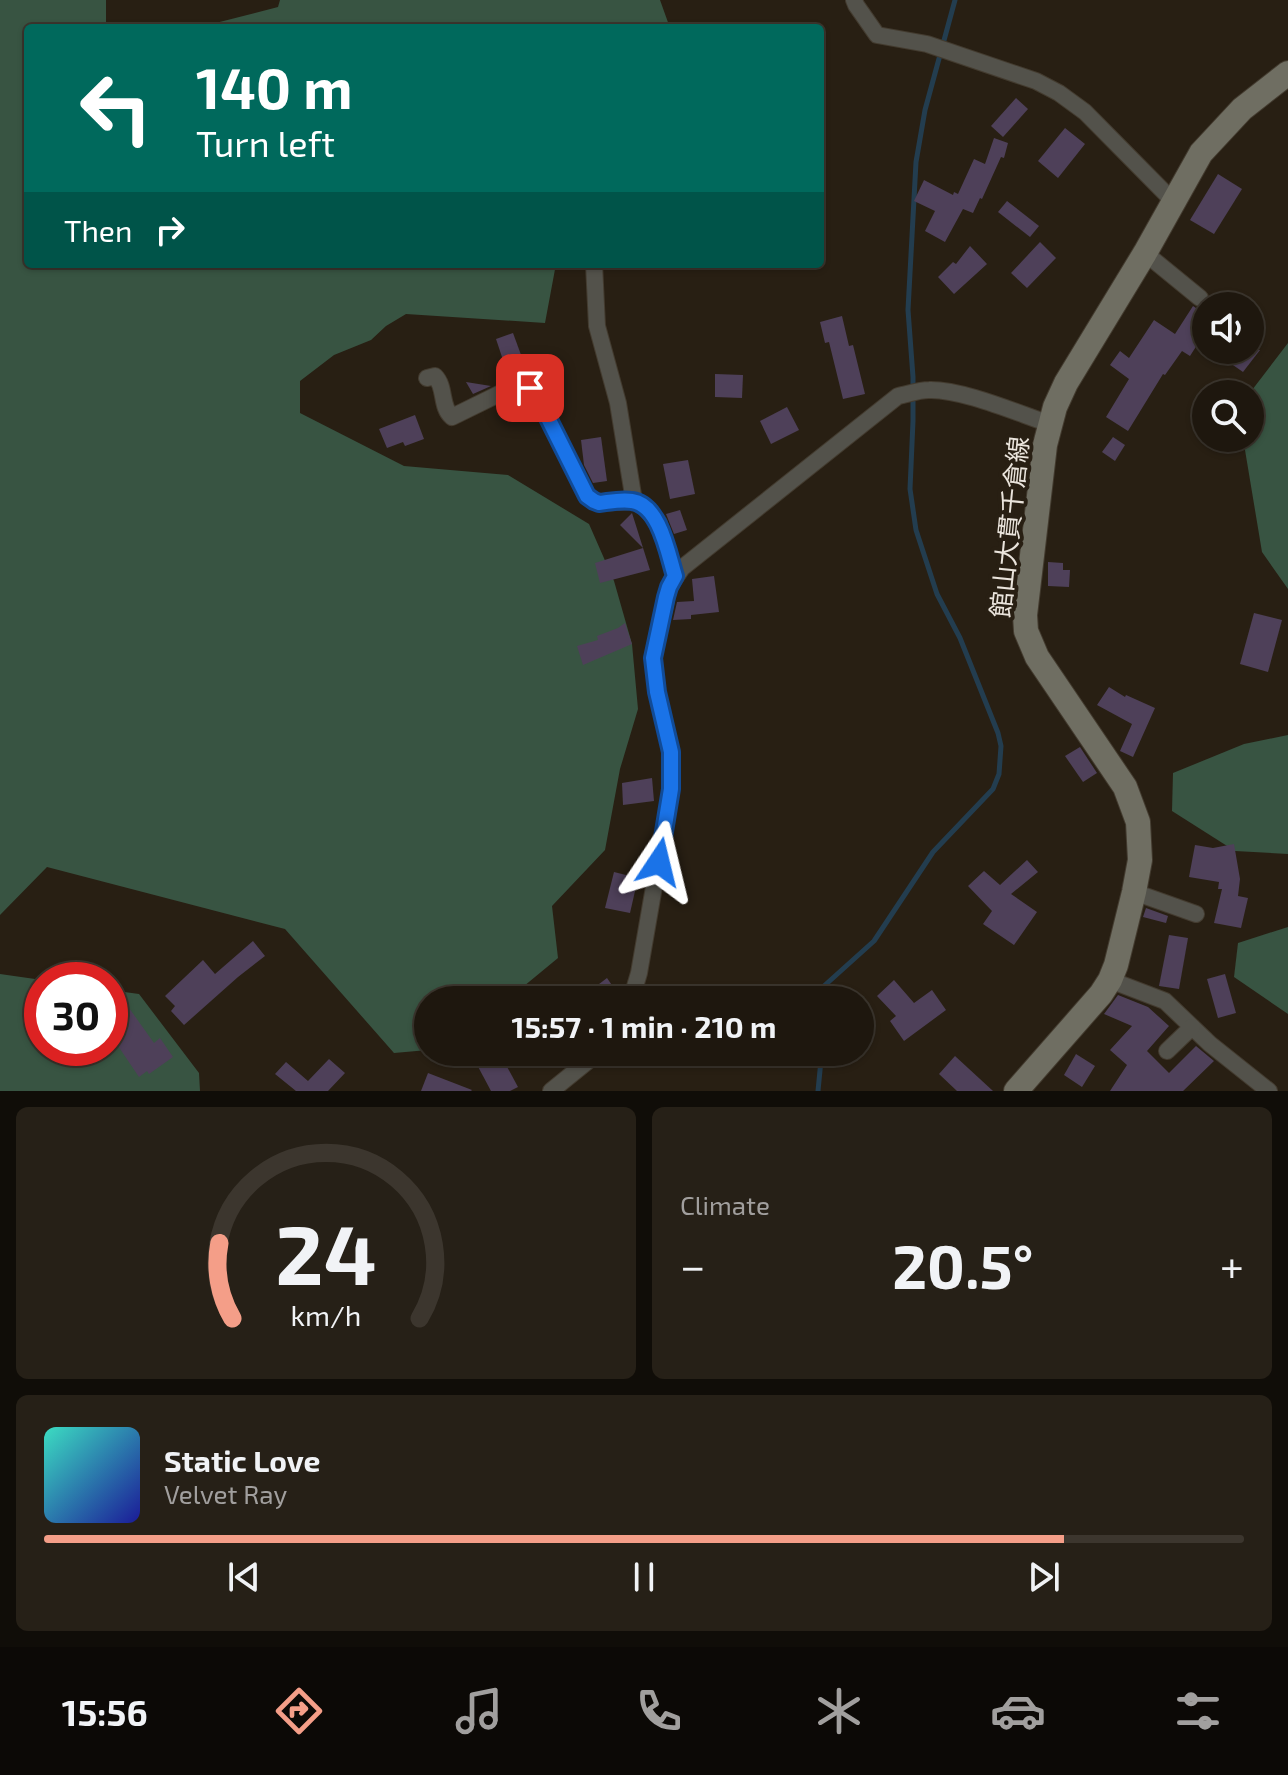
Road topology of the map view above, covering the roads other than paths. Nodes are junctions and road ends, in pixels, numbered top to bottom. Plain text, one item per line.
1 (854, 0) edge
2 (1288, 73) edge
3 (1173, 201) junction
4 (1145, 253) junction
5 (594, 268) edge
6 (1193, 292) edge
7 (427, 378) dead end
8 (1050, 424) junction
9 (634, 501) junction
10 (675, 576) junction
11 (1134, 892) junction
12 (1196, 914) dead end
13 (1110, 980) junction
14 (635, 986) edge
15 (1192, 1027) junction
16 (1167, 1051) dead end
17 (582, 1066) edge
18 (551, 1091) edge
19 (1016, 1091) edge
20 (1269, 1091) edge

1 - 3 street
2 - 3 main road, 館山大貫千倉線
3 - 4 main road, 館山大貫千倉線
4 - 6 street
4 - 8 main road, 館山大貫千倉線
5 - 9 street
7 - 9 street
8 - 10 street
8 - 11 main road, 館山大貫千倉線
9 - 10 street
10 - 14 street
11 - 12 street
11 - 13 main road, 館山大貫千倉線
13 - 15 street
13 - 19 main road, 館山大貫千倉線
15 - 16 street
15 - 20 street
17 - 18 street

